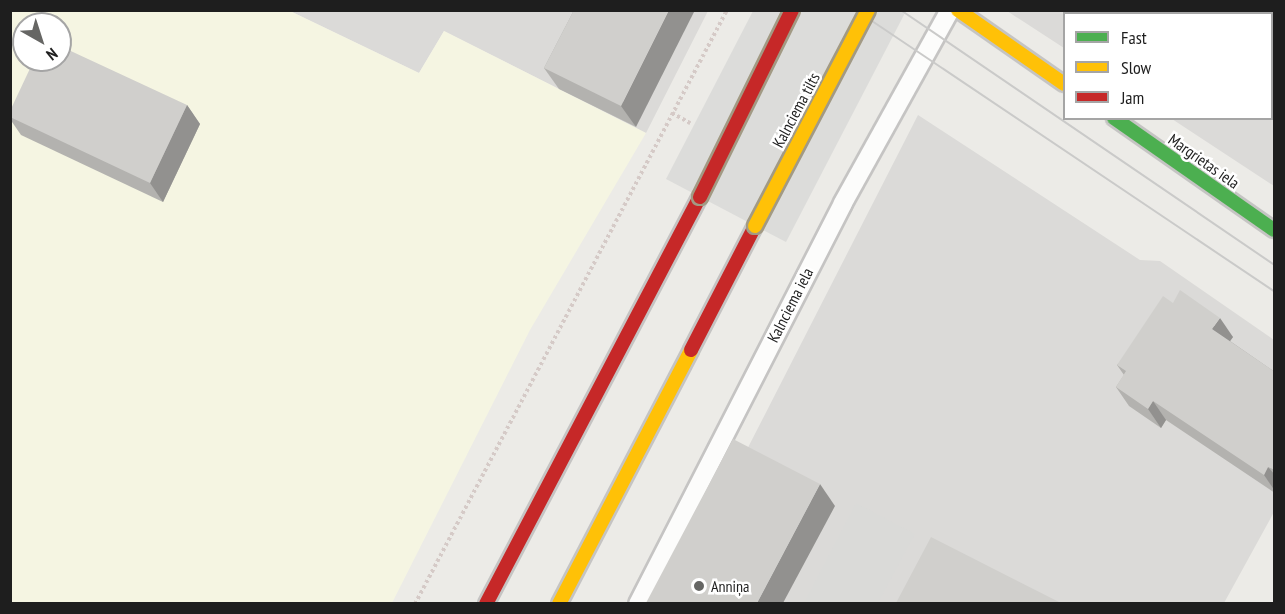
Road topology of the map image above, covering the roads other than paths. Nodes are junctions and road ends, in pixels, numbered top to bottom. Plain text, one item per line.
1 (792, 10) edge
2 (868, 10) edge
3 (950, 10) edge
4 (958, 10) edge
5 (1063, 83) edge
6 (1117, 120) edge
7 (1275, 230) edge
8 (486, 603) edge
9 (559, 603) edge
10 (638, 603) edge

1 - 8 main road, bridge
2 - 9 main road, Kalnciema tilts, bridge
3 - 10 lane, Kalnciema iela
4 - 5 main road
6 - 7 main road, Margrietas iela

